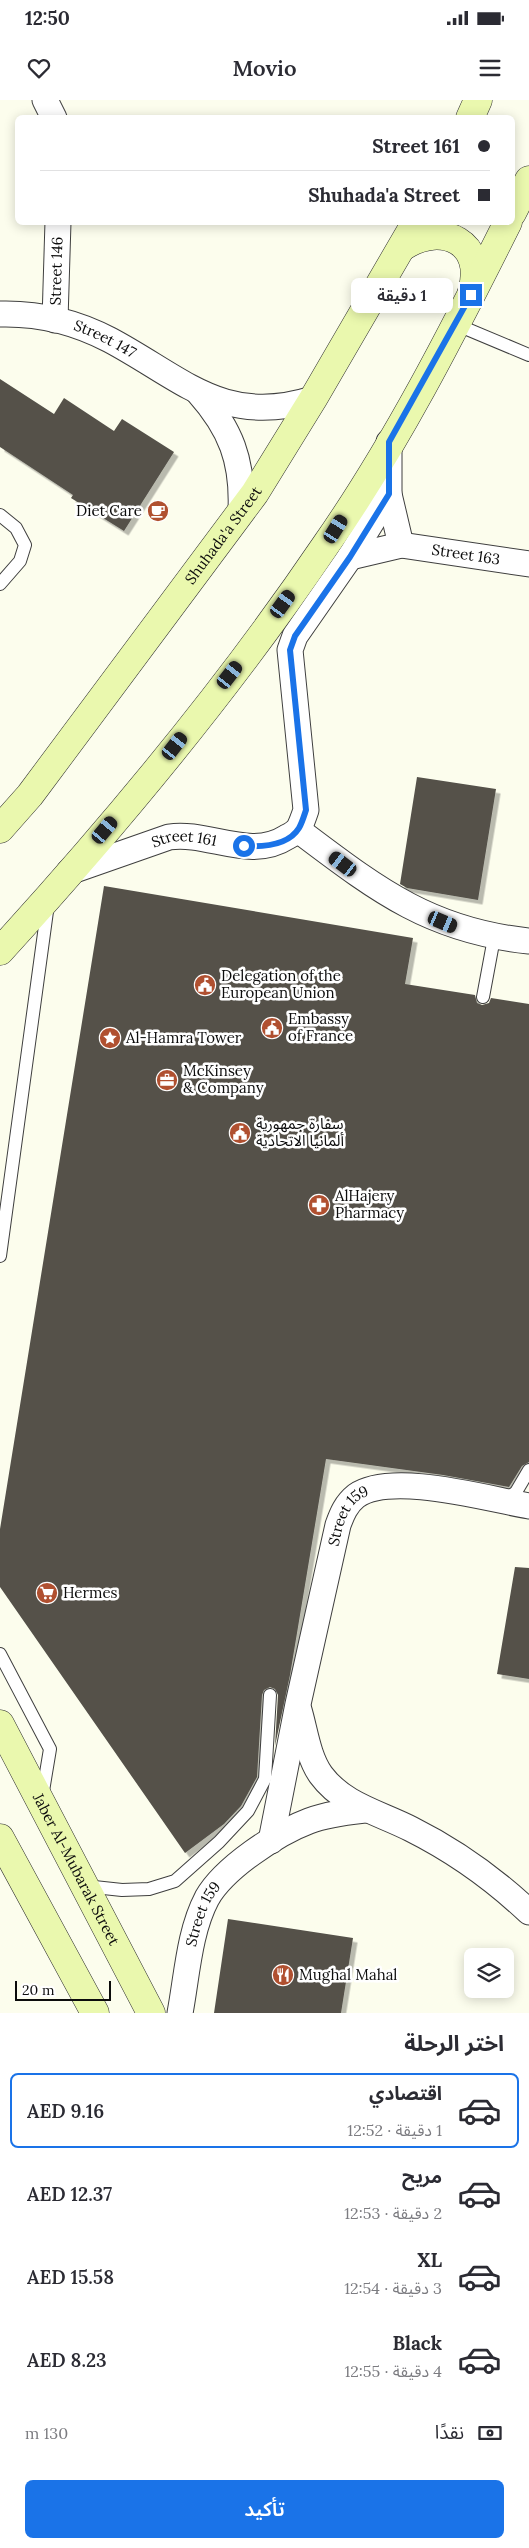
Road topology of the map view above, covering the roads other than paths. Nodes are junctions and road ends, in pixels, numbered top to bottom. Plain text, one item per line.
1 (478, 100) edge
2 (471, 115) edge
3 (58, 225) edge
4 (506, 225) edge
5 (410, 234) edge
6 (471, 295) junction
7 (0, 314) edge
8 (55, 320) junction
9 (455, 324) junction
10 (529, 354) edge
11 (198, 392) junction
12 (314, 399) junction
13 (389, 442) junction
14 (389, 494) junction
15 (242, 510) junction
16 (0, 516) edge
17 (401, 545) junction
18 (350, 557) junction
19 (529, 564) edge
20 (0, 584) edge
21 (0, 829) edge
22 (298, 830) junction
23 (69, 872) junction
24 (49, 896) junction
25 (494, 938) junction
26 (529, 941) edge
27 (0, 952) edge
28 (483, 996) dead end
29 (0, 1256) edge
30 (529, 1470) edge
31 (505, 1502) junction
32 (529, 1506) edge
33 (0, 1654) edge
34 (270, 1695) dead end
35 (298, 1704) junction
36 (0, 1724) edge
37 (41, 1805) junction
38 (365, 1810) junction
39 (0, 1838) edge
40 (271, 1841) junction
41 (83, 1886) junction
42 (529, 1912) edge
43 (94, 2013) edge
44 (151, 2013) edge
45 (180, 2013) edge

1 - 2 main road
3 - 8 street, Street 146
4 - 6 main road
5 - 6 main road
5 - 12 main road, Shuhada'a Street
6 - 9 main road
7 - 8 street, Street 147
8 - 11 street, Street 147
9 - 10 lane
9 - 13 main road
11 - 12 street, Street 147
11 - 15 street, Street 147
12 - 15 main road, Shuhada'a Street
13 - 14 street
13 - 23 main road
14 - 17 street
14 - 18 street
15 - 21 main road, Shuhada'a Street
16 - 20 lane
17 - 18 street, Street 163
17 - 19 street, Street 163
18 - 22 street
22 - 23 street, Street 161
22 - 25 street
23 - 24 main road
24 - 27 main road
24 - 29 lane
25 - 26 street
25 - 28 lane
30 - 31 lane
31 - 32 street, Street 159
31 - 35 street, Street 159
33 - 37 lane
34 - 41 lane
35 - 38 street, Street 159
35 - 40 street, Street 159
36 - 37 main road, Jaber Al-Mubarak Street
37 - 41 main road, Jaber Al-Mubarak Street
38 - 40 street, Street 159
38 - 42 street, Street 159
39 - 43 main road
40 - 45 street, Street 159
41 - 44 main road, Jaber Al-Mubarak Street

